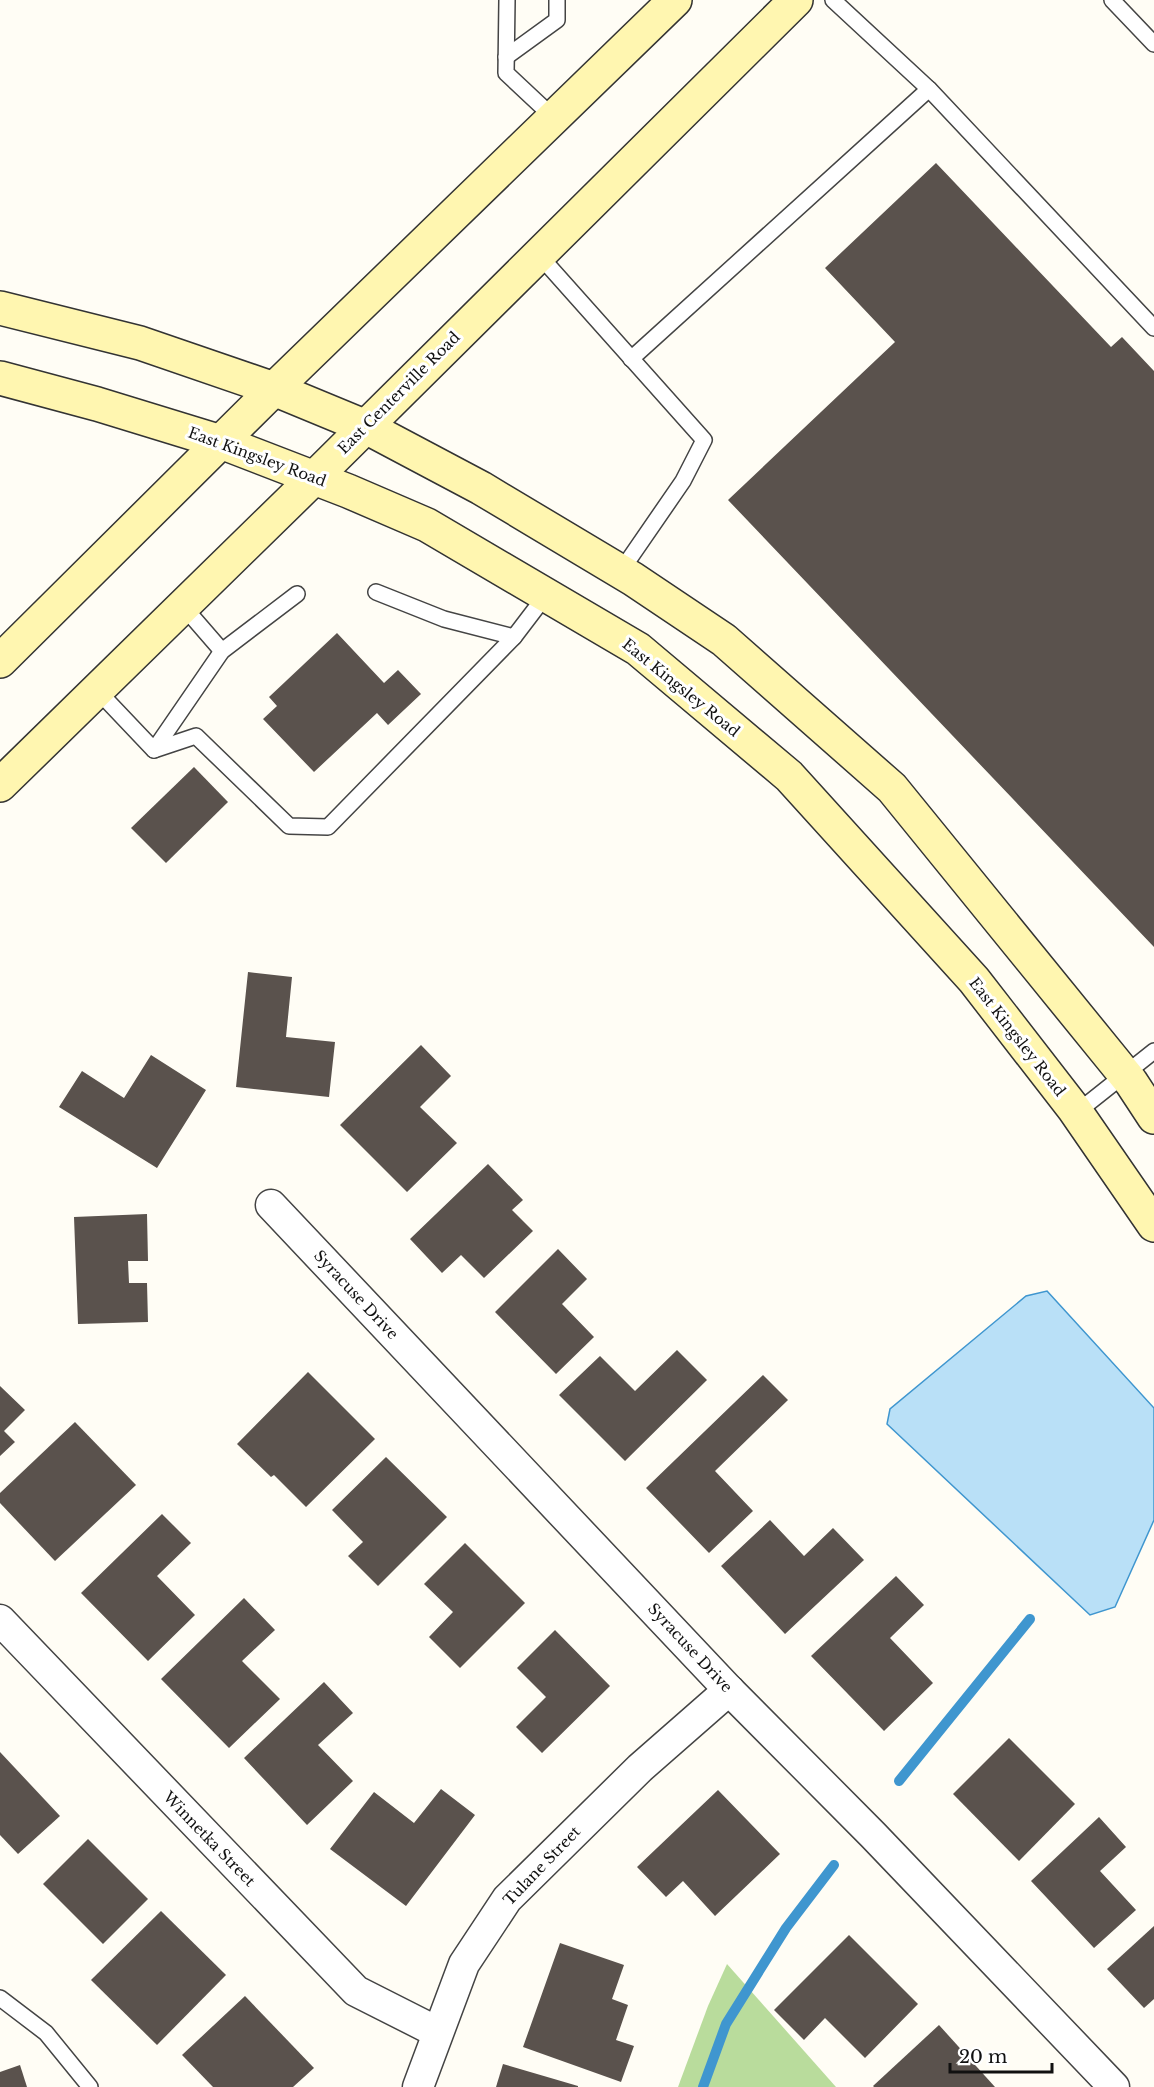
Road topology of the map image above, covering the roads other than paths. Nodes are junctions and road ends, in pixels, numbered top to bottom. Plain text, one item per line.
1 (507, 0) edge
2 (557, 0) edge
3 (675, 0) edge
4 (796, 0) edge
5 (833, 0) edge
6 (1112, 0) edge
7 (1154, 44) edge
8 (506, 57) junction
9 (929, 88) junction
10 (554, 118) junction
11 (539, 255) junction
12 (0, 308) edge
13 (1154, 328) edge
14 (631, 359) junction
15 (0, 378) edge
16 (274, 389) junction
17 (366, 427) junction
18 (221, 442) junction
19 (315, 477) junction
20 (621, 571) junction
21 (376, 592) dead end
22 (297, 594) dead end
23 (546, 595) junction
24 (183, 606) junction
25 (514, 637) junction
26 (222, 651) junction
27 (0, 661) edge
28 (97, 690) junction
29 (154, 750) junction
30 (0, 785) edge
31 (1154, 1051) edge
32 (1126, 1076) junction
33 (1076, 1113) junction
34 (1154, 1117) edge
35 (272, 1205) dead end
36 (1154, 1225) edge
37 (0, 1620) edge
38 (729, 1690) junction
39 (0, 1998) edge
40 (437, 2032) junction
41 (90, 2087) edge
42 (418, 2087) edge
43 (1114, 2087) edge

1 - 8 lane
2 - 8 lane
3 - 10 main road
4 - 11 main road, East Centerville Road
5 - 9 lane
6 - 7 lane
8 - 10 lane
9 - 13 lane
9 - 14 lane
10 - 16 main road
11 - 14 lane
11 - 17 main road, East Centerville Road
12 - 16 main road
14 - 20 lane
15 - 18 main road, East Kingsley Road
16 - 17 main road
16 - 18 main road
17 - 19 main road, East Centerville Road
17 - 20 main road
18 - 19 main road, East Kingsley Road
18 - 27 main road
19 - 23 main road, East Kingsley Road
19 - 24 main road, East Centerville Road
20 - 32 main road
21 - 25 lane
22 - 26 lane
23 - 25 lane
23 - 33 main road, East Kingsley Road
24 - 26 lane
24 - 28 main road, East Centerville Road
25 - 29 lane
26 - 29 lane
28 - 29 lane
28 - 30 main road, East Centerville Road
31 - 32 lane
32 - 33 lane
32 - 34 main road
33 - 36 main road, East Kingsley Road
35 - 38 street, Syracuse Drive
37 - 40 street, Winnetka Street
38 - 40 street, Tulane Street
38 - 43 street, Syracuse Drive
39 - 41 lane
40 - 42 street, Tulane Street

